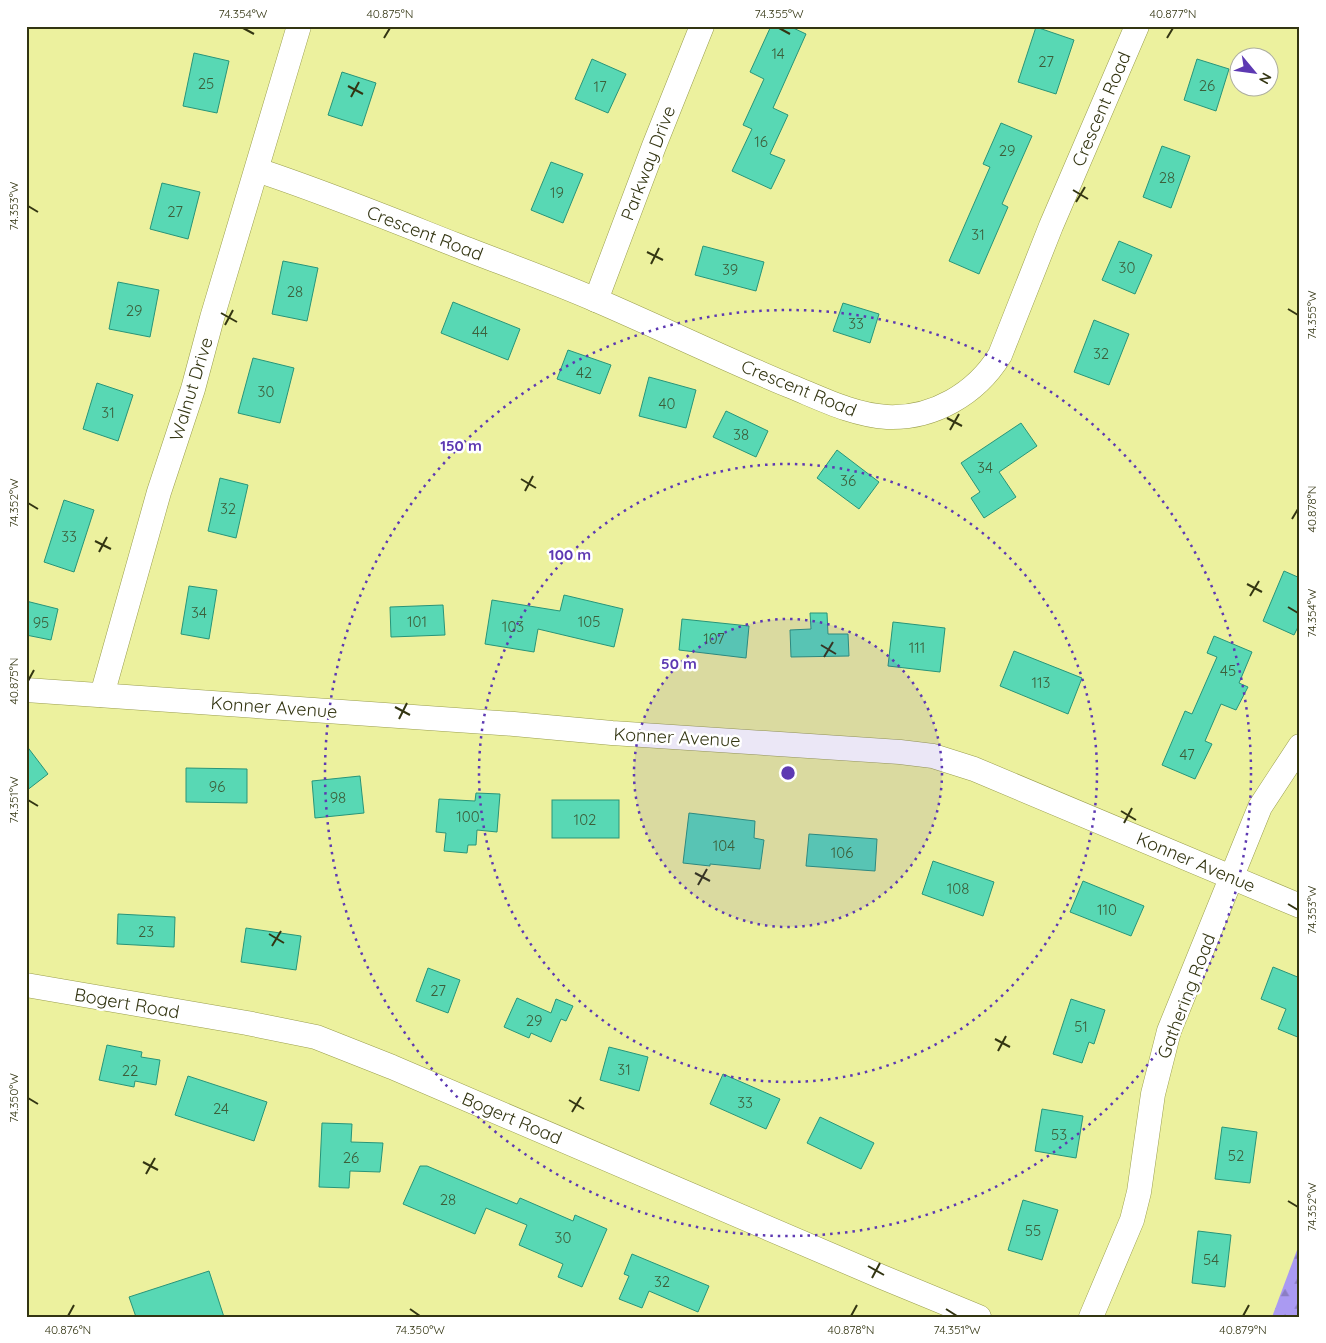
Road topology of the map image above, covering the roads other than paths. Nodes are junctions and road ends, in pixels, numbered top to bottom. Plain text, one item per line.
1 (300, 26) edge
2 (702, 26) edge
3 (1137, 26) edge
4 (257, 170) junction
5 (596, 300) junction
6 (26, 690) edge
7 (102, 696) junction
8 (1300, 746) edge
9 (1232, 877) junction
10 (1300, 906) edge
11 (26, 985) edge
12 (978, 1317) edge
13 (1091, 1317) edge

1 - 4 street, Walnut Drive
2 - 5 street, Parkway Drive
3 - 5 street, Crescent Road
4 - 5 street, Crescent Road
4 - 7 street, Walnut Drive
6 - 7 street, Konner Avenue
7 - 9 street, Konner Avenue
8 - 9 street, Gathering Road
9 - 10 street, Konner Avenue
9 - 13 street, Gathering Road
11 - 12 street, Bogert Road

